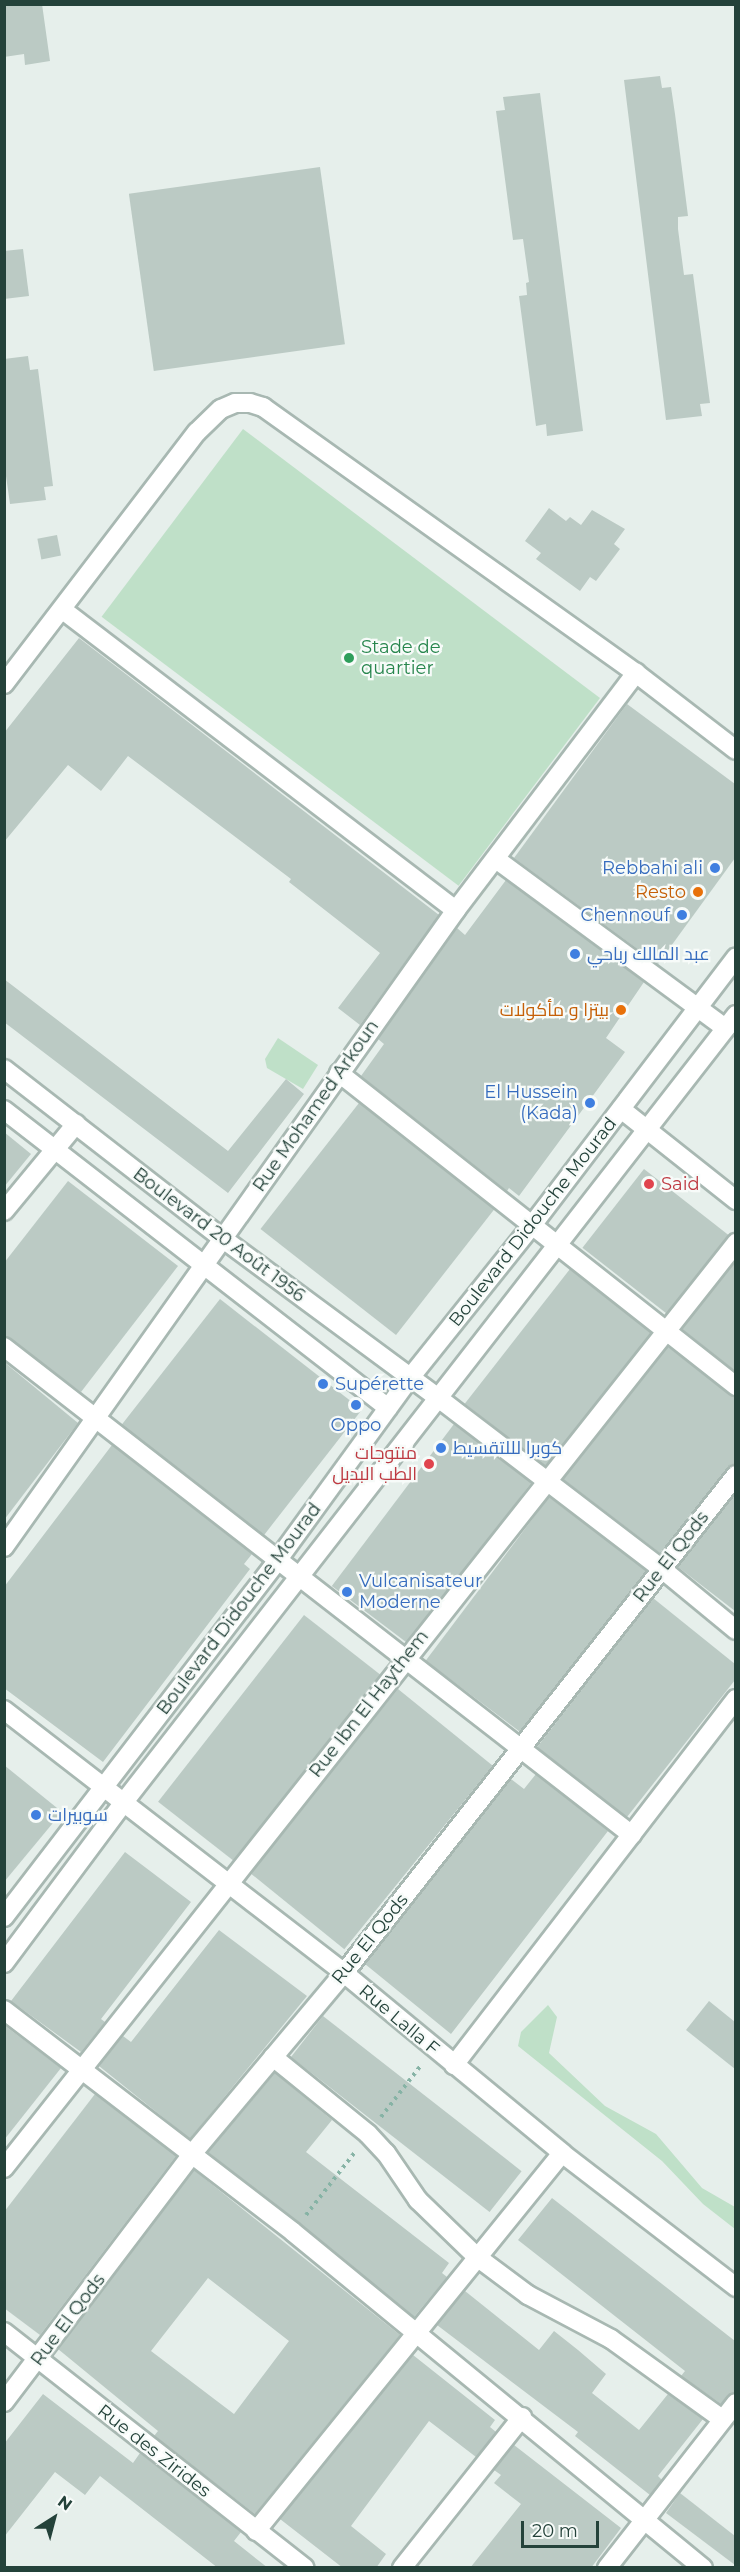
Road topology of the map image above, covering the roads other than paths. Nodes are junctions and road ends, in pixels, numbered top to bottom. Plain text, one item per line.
1 (63, 610) junction
2 (636, 673) junction
3 (4, 684) edge
4 (735, 750) edge
5 (496, 858) junction
6 (456, 910) junction
7 (735, 958) edge
8 (698, 1008) junction
9 (730, 1021) edge
10 (4, 1069) edge
11 (339, 1073) junction
12 (621, 1109) junction
13 (4, 1110) edge
14 (76, 1124) junction
15 (649, 1131) junction
16 (55, 1148) junction
17 (735, 1200) edge
18 (4, 1212) edge
19 (532, 1224) junction
20 (222, 1238) junction
21 (735, 1243) edge
22 (558, 1246) junction
23 (204, 1264) junction
24 (666, 1334) junction
25 (4, 1347) edge
26 (409, 1379) junction
27 (735, 1386) edge
28 (437, 1397) junction
29 (388, 1408) junction
30 (95, 1419) junction
31 (735, 1475) edge
32 (546, 1483) junction
33 (4, 1546) edge
34 (279, 1558) junction
35 (662, 1569) junction
36 (300, 1576) junction
37 (735, 1630) edge
38 (405, 1657) junction
39 (735, 1699) edge
40 (4, 1710) edge
41 (522, 1750) junction
42 (106, 1786) junction
43 (124, 1802) junction
44 (632, 1834) junction
45 (229, 1884) junction
46 (4, 1917) edge
47 (4, 1963) edge
48 (344, 1973) junction
49 (4, 2010) edge
50 (273, 2057) junction
51 (454, 2066) junction
52 (82, 2067) junction
53 (562, 2153) junction
54 (192, 2154) junction
55 (4, 2168) edge
56 (477, 2257) junction
57 (735, 2287) edge
58 (4, 2332) edge
59 (414, 2333) junction
60 (38, 2361) junction
61 (4, 2402) edge
62 (735, 2403) edge
63 (522, 2417) junction
64 (722, 2419) junction
65 (643, 2518) junction
66 (256, 2531) junction
67 (304, 2567) edge
68 (402, 2568) edge
69 (608, 2568) edge
70 (703, 2568) edge

1 - 2 street
1 - 3 street
1 - 6 street
2 - 4 street
2 - 5 street, Rue Mohamed Arkoun
5 - 6 street, Rue Mohamed Arkoun
5 - 8 street
6 - 11 street, Rue Mohamed Arkoun
7 - 8 street, Boulevard Didouche Mourad
8 - 9 street
8 - 12 street, Boulevard Didouche Mourad
9 - 15 street, Boulevard Didouche Mourad
10 - 14 street, Boulevard 20 Août 1956
11 - 19 street
11 - 20 street, Rue Mohamed Arkoun
12 - 15 street
12 - 19 street, Boulevard Didouche Mourad
13 - 16 street, Boulevard 20 Août 1956
14 - 16 street
14 - 20 street, Boulevard 20 Août 1956
15 - 17 street
15 - 22 street, Boulevard Didouche Mourad
16 - 18 street
16 - 23 street, Boulevard 20 Août 1956
19 - 22 street
19 - 26 street, Boulevard Didouche Mourad
20 - 23 street, Rue Mohamed Arkoun
20 - 26 street, Boulevard 20 Août 1956
21 - 24 street, Rue Ibn El Haythem
22 - 24 street
22 - 28 street, Boulevard Didouche Mourad
23 - 29 street, Boulevard 20 Août 1956
23 - 30 street, Rue Mohamed Arkoun
24 - 27 street
24 - 32 street, Rue Ibn El Haythem
25 - 30 street
26 - 28 street, Boulevard 20 Août 1956
26 - 29 street, Boulevard Didouche Mourad
28 - 32 street, Boulevard 20 Août 1956
28 - 36 street, Boulevard Didouche Mourad
29 - 34 street, Boulevard Didouche Mourad
30 - 33 street, Rue Mohamed Arkoun
30 - 34 street
31 - 35 street, Rue El Qods
32 - 35 street, Boulevard 20 Août 1956
32 - 38 street, Rue Ibn El Haythem
34 - 36 street
34 - 42 street, Boulevard Didouche Mourad
35 - 37 street, Boulevard 20 Août 1956
35 - 41 street, Rue El Qods
36 - 38 street
36 - 43 street, Boulevard Didouche Mourad
38 - 41 street
38 - 45 street, Rue Ibn El Haythem
39 - 44 street
40 - 42 street, Rue Lalla F
41 - 44 street
41 - 48 street, Rue El Qods
42 - 43 street, Rue Lalla F
42 - 46 street, Boulevard Didouche Mourad
43 - 45 street, Rue Lalla F
43 - 47 street, Boulevard Didouche Mourad
44 - 51 street
45 - 48 street, Rue Lalla F
45 - 52 street, Rue Ibn El Haythem
48 - 50 street, Rue El Qods
48 - 51 street, Rue Lalla F
49 - 52 street
50 - 54 street, Rue El Qods
50 - 56 street
51 - 53 street, Rue Lalla F
52 - 54 street
52 - 55 street, Rue Ibn El Haythem
53 - 56 street
53 - 57 street, Rue Lalla F
54 - 59 street
54 - 60 street, Rue El Qods
56 - 59 street
56 - 64 street
58 - 60 street, Rue des Zirides
59 - 63 street
59 - 66 street
60 - 61 street, Rue El Qods
60 - 66 street, Rue des Zirides
62 - 64 street
63 - 65 street
63 - 68 street
64 - 65 street
65 - 69 street
65 - 70 street
66 - 67 street, Rue des Zirides

